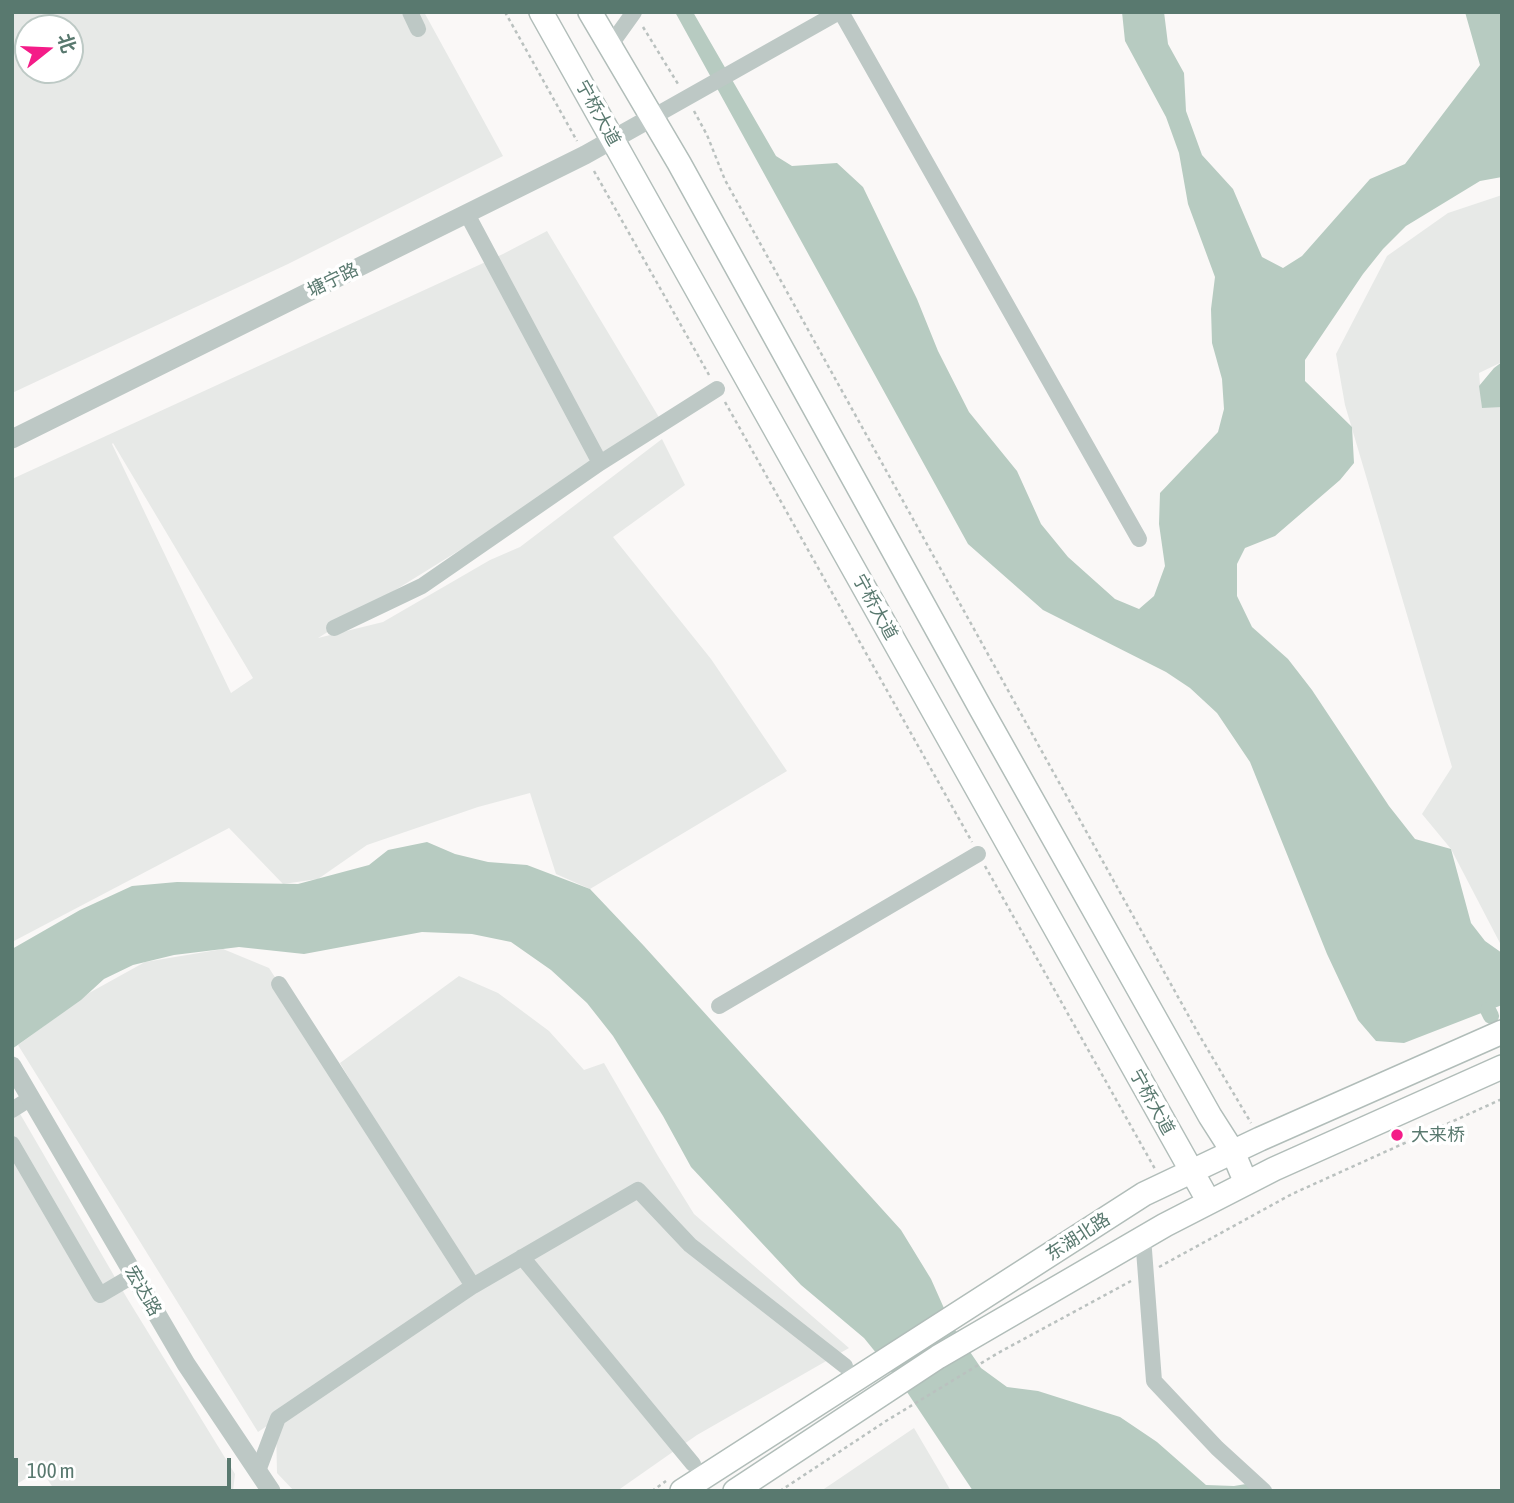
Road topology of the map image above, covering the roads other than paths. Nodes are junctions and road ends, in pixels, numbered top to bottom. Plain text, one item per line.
1 (410, 12) edge
2 (541, 12) edge
3 (590, 12) edge
4 (840, 12) edge
5 (637, 17) edge
6 (418, 29) dead end
7 (609, 47) junction
8 (651, 118) junction
9 (614, 140) junction
10 (467, 214) junction
11 (717, 388) road end
12 (12, 439) edge
13 (600, 463) junction
14 (1139, 539) dead end
15 (334, 628) dead end
16 (978, 854) road end
17 (279, 984) dead end
18 (719, 1006) dead end
19 (1502, 1032) edge
20 (12, 1066) edge
21 (1502, 1067) edge
22 (27, 1092) junction
23 (12, 1110) edge
24 (12, 1144) edge
25 (1233, 1152) junction
26 (1193, 1171) junction
27 (1246, 1183) junction
28 (1209, 1202) junction
29 (1143, 1237) junction
30 (522, 1257) junction
31 (134, 1275) junction
32 (473, 1286) junction
33 (850, 1373) junction
34 (693, 1464) dead end
35 (258, 1471) junction
36 (271, 1491) edge
37 (682, 1491) edge
38 (735, 1491) edge
39 (1264, 1491) edge

1 - 6 street
2 - 9 main road, 宁桥大道
3 - 7 main road
4 - 8 street
4 - 14 street
5 - 7 street
7 - 8 main road
8 - 9 street, 塘宁路
8 - 25 main road
9 - 10 street, 塘宁路
9 - 26 main road, 宁桥大道
10 - 12 street, 塘宁路
10 - 13 street
11 - 13 street
13 - 15 street
16 - 18 street
17 - 32 street
19 - 25 main road, 东湖北路
20 - 22 street, 宏达路
21 - 27 main road, 东湖北路
22 - 23 street
22 - 31 street, 宏达路
24 - 31 street
25 - 26 main road, 东湖北路
25 - 27 main road
26 - 28 main road, 宁桥大道
26 - 33 main road, 东湖北路
27 - 28 main road, 东湖北路
28 - 29 main road, 东湖北路
29 - 38 main road, 东湖北路
29 - 39 street
30 - 32 street
30 - 33 street
30 - 34 street
31 - 35 street, 宏达路
32 - 35 street
33 - 37 main road, 东湖北路
35 - 36 street, 宏达路

